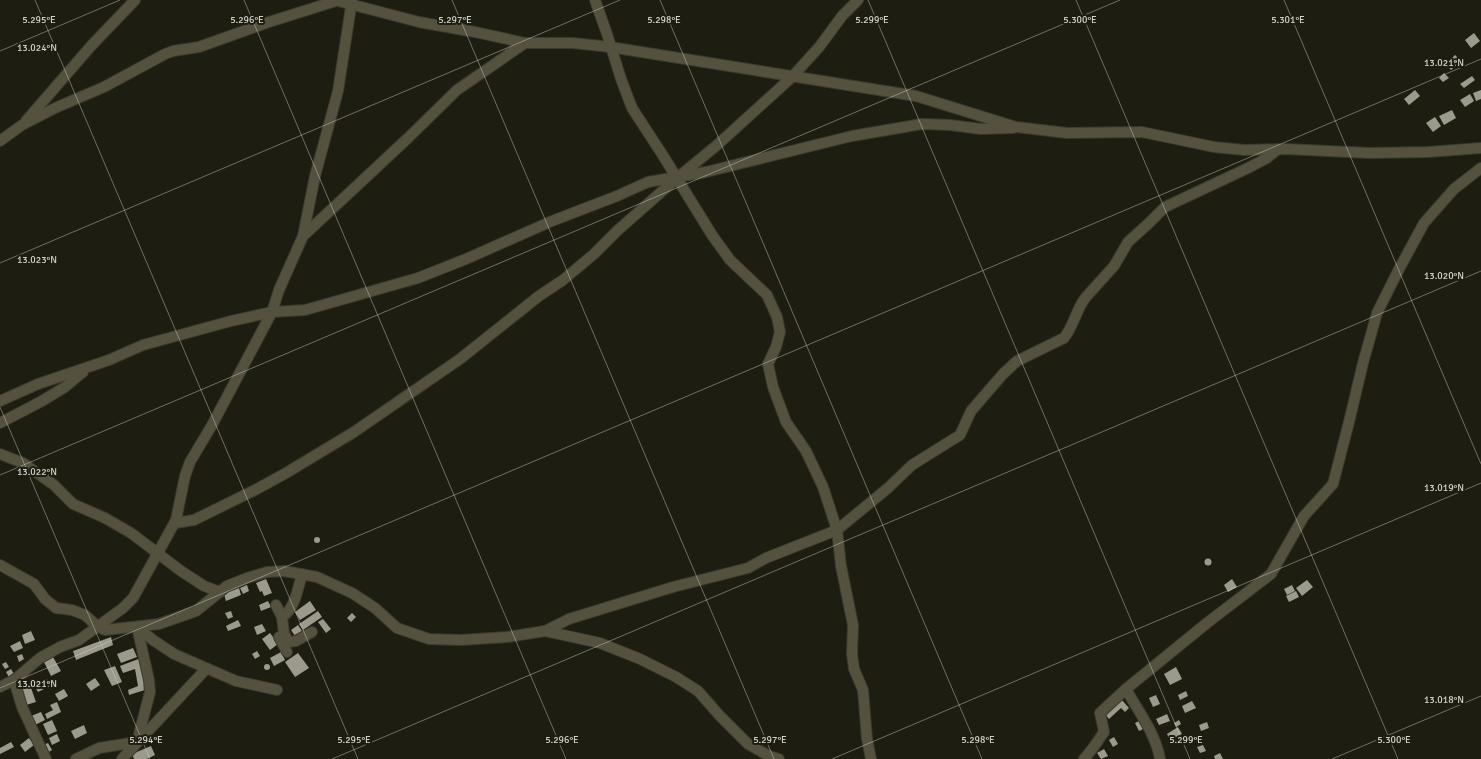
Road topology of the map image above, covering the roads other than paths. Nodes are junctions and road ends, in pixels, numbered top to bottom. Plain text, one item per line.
1 (135, 0) edge
2 (337, 0) edge
3 (595, 0) edge
4 (858, 0) edge
5 (351, 2) edge
6 (525, 43) junction
7 (610, 47) junction
8 (792, 77) junction
9 (22, 125) junction
10 (1016, 127) junction
11 (0, 141) edge
12 (1481, 148) edge
13 (1278, 149) junction
14 (1481, 168) edge
15 (677, 178) junction
16 (302, 236) junction
17 (272, 312) junction
18 (89, 367) junction
19 (0, 401) edge
20 (0, 422) edge
21 (0, 454) edge
22 (175, 523) junction
23 (837, 530) junction
24 (158, 553) junction
25 (0, 565) edge
26 (302, 574) junction
27 (220, 592) junction
28 (276, 605) dead end
29 (282, 621) junction
30 (98, 627) junction
31 (137, 627) junction
32 (545, 631) junction
33 (312, 632) dead end
34 (287, 652) dead end
35 (206, 669) junction
36 (14, 680) junction
37 (0, 687) edge
38 (1126, 689) junction
39 (277, 690) dead end
40 (137, 742) junction
41 (46, 759) edge
42 (76, 759) edge
43 (122, 759) edge
44 (779, 759) edge
45 (871, 759) edge
46 (1084, 759) edge
47 (1160, 759) edge

1 - 9 street
2 - 5 street
2 - 9 street
3 - 7 street
4 - 8 street
5 - 6 street
5 - 16 street
6 - 7 street
6 - 16 street
7 - 8 street
7 - 15 street
8 - 10 street
8 - 15 street
9 - 11 street
10 - 13 street
10 - 15 street
12 - 13 street
13 - 23 street
14 - 38 street
15 - 17 street
15 - 22 street
15 - 23 street
16 - 17 street
17 - 18 street
17 - 22 street
18 - 19 street
18 - 20 street
21 - 24 street
22 - 24 street
23 - 32 street
23 - 45 street
24 - 27 street
24 - 30 street
25 - 30 street
26 - 27 street
26 - 29 street
26 - 32 street
27 - 31 street
28 - 29 street
29 - 33 street
29 - 34 street
30 - 31 street
30 - 36 street
31 - 35 street
31 - 40 street
32 - 44 street
35 - 39 street
35 - 40 street
36 - 37 street
36 - 41 street
38 - 46 street
38 - 47 street
40 - 42 street
40 - 43 street

